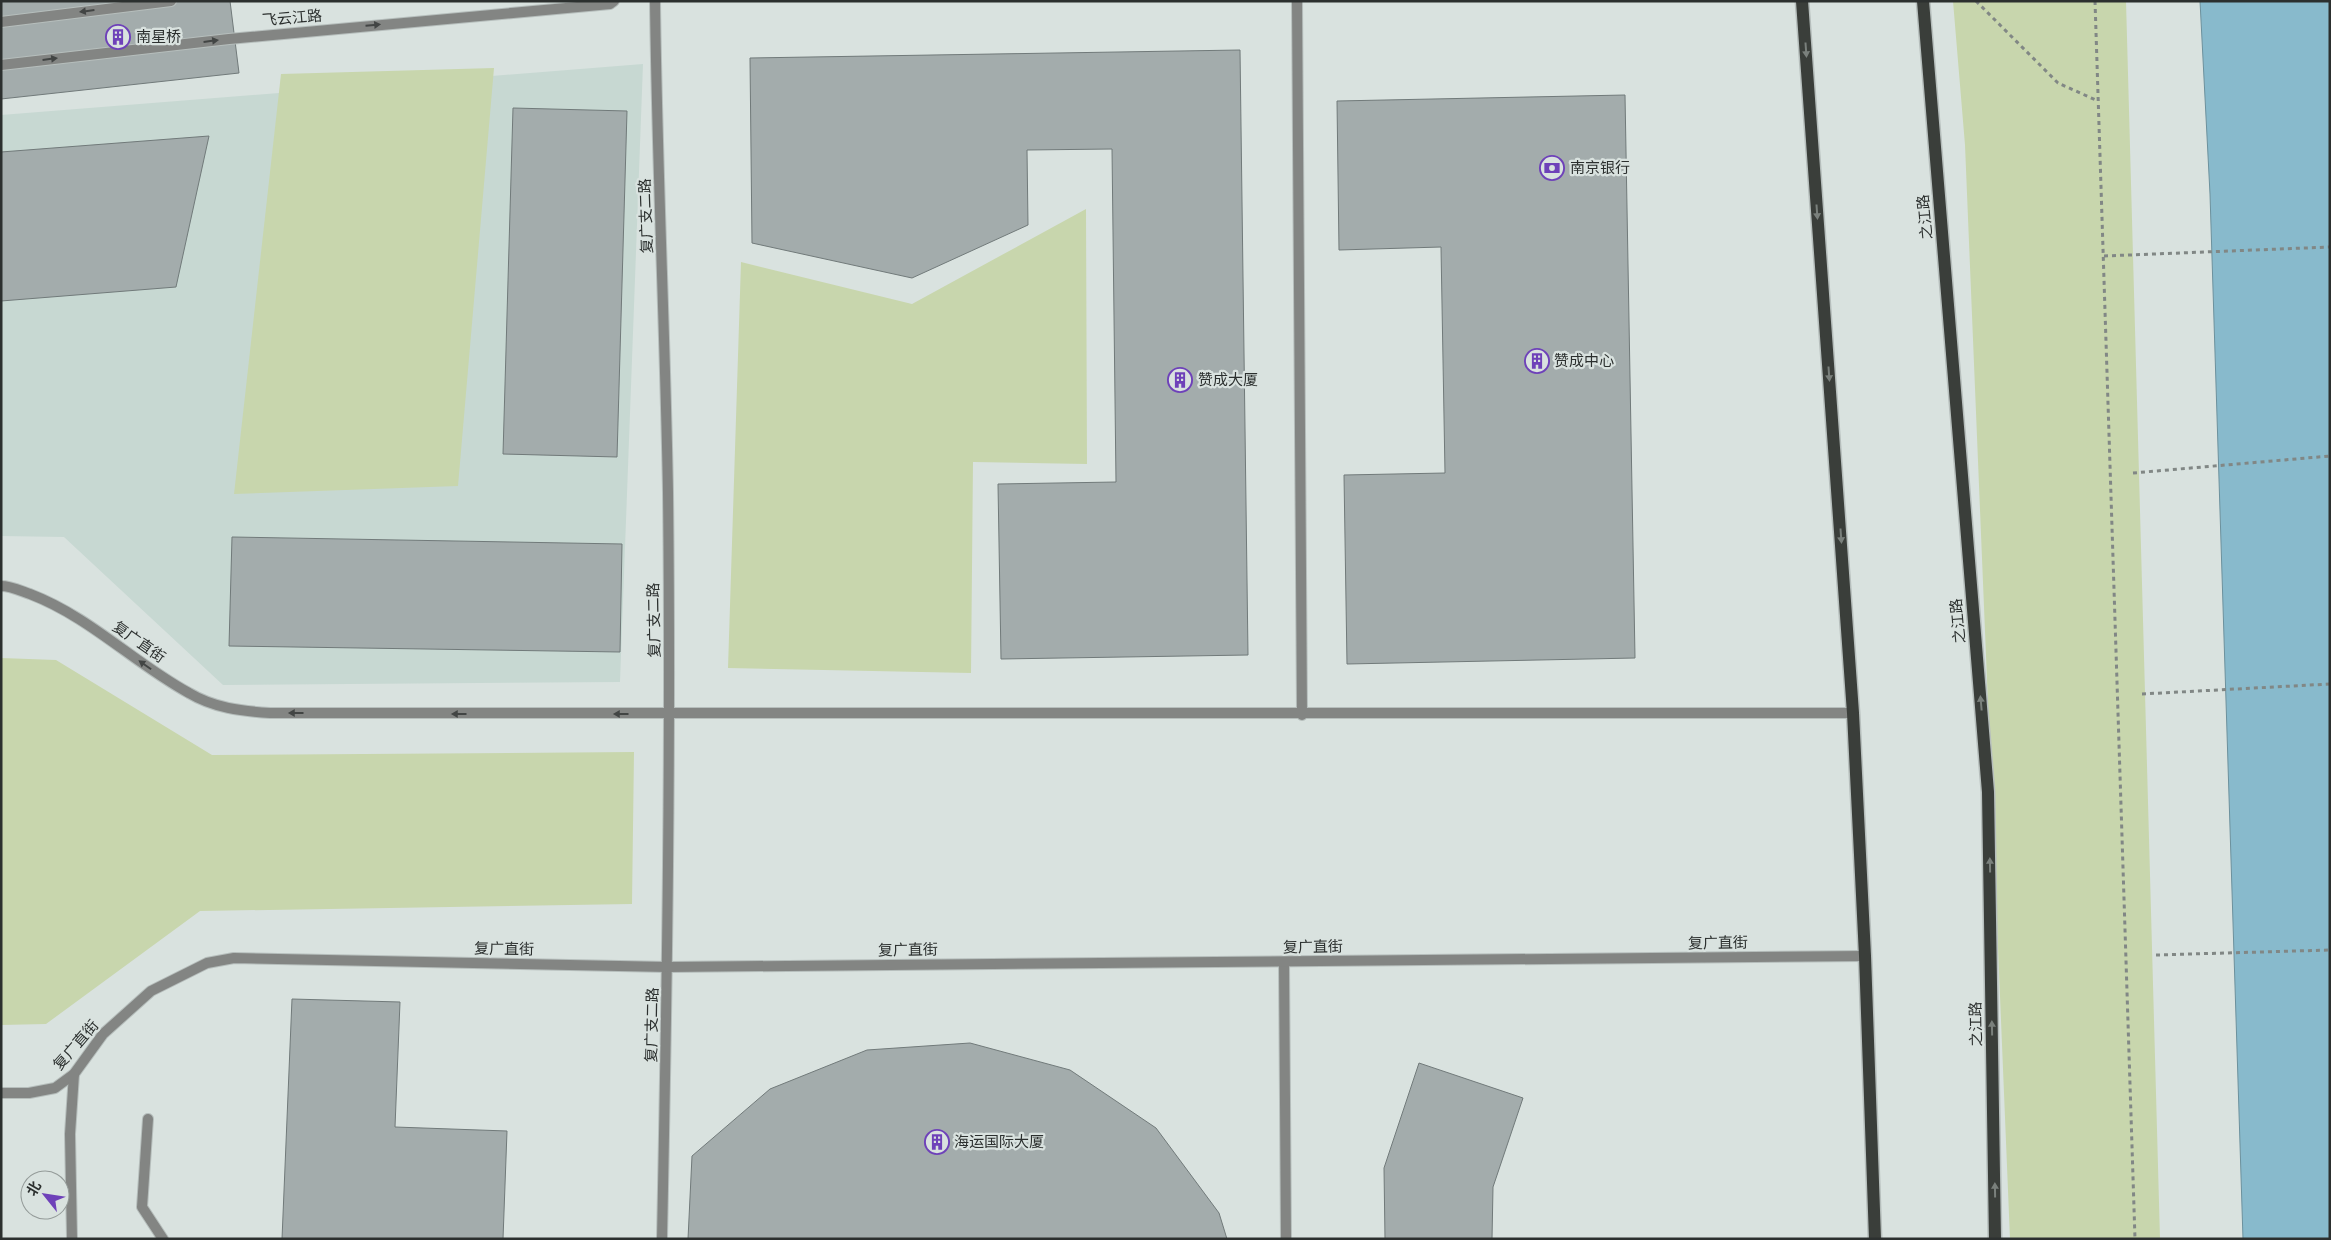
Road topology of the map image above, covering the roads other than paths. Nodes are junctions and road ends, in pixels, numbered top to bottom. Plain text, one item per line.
1 (170, 1) edge
2 (614, 1) edge
3 (655, 1) edge
4 (1296, 1) edge
5 (1802, 1) edge
6 (1924, 1) edge
7 (1, 22) edge
8 (1, 64) edge
9 (1, 586) edge
10 (1853, 713) junction
11 (670, 714) junction
12 (1302, 714) junction
13 (1865, 956) junction
14 (1284, 962) junction
15 (668, 967) junction
16 (74, 1074) junction
17 (1, 1093) edge
18 (148, 1119) dead end
19 (72, 1239) edge
20 (164, 1239) edge
21 (662, 1239) edge
22 (1286, 1239) edge
23 (1875, 1239) edge
24 (1995, 1239) edge

1 -> 7 street
8 -> 2 street, 飞云江路
3 - 11 street, 复广支二路
4 - 12 street
5 -> 10 main road
24 -> 6 main road, 之江路
11 -> 9 street, 复广直街
10 - 12 street, 复广直街
10 - 13 main road
11 - 12 street, 复广直街
11 - 15 street, 复广支二路
13 - 14 street, 复广直街
13 - 23 main road
14 - 15 street, 复广直街
14 - 22 street
15 - 16 street, 复广直街
15 - 21 street, 复广支二路
16 - 17 street, 复广直街
16 - 19 street
18 - 20 street

